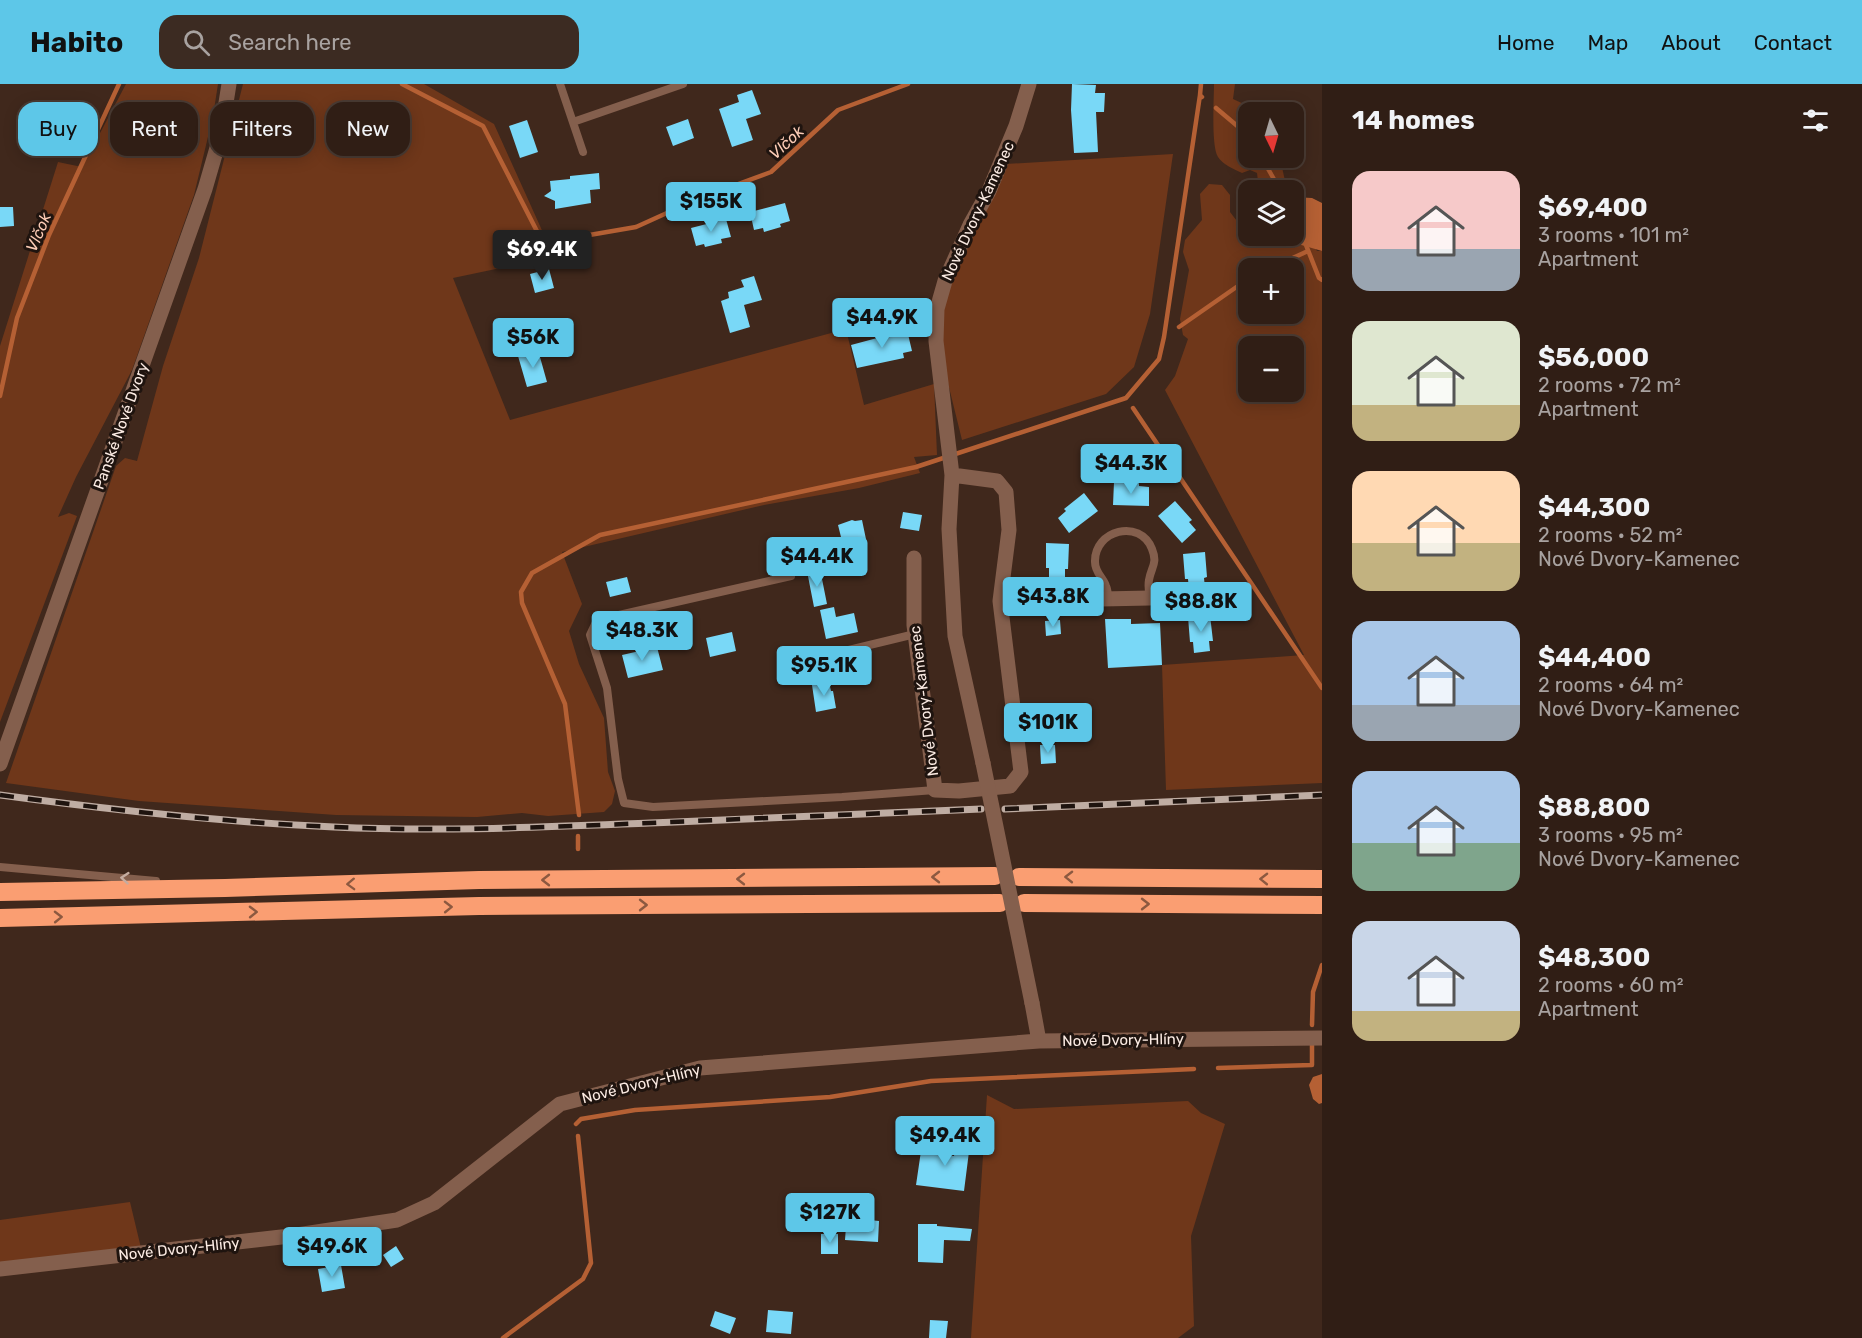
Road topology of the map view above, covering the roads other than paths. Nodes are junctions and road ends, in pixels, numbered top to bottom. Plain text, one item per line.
1 (229, 84) edge
2 (560, 84) edge
3 (683, 84) edge
4 (1029, 84) edge
5 (573, 122) junction
6 (583, 152) dead end
7 (952, 470) junction
8 (914, 558) dead end
9 (791, 576) dead end
10 (1150, 598) joint
11 (1108, 600) junction
12 (1000, 601) junction
13 (915, 634) junction
14 (824, 656) dead end
15 (2, 758) edge
16 (935, 790) junction
17 (0, 867) edge
18 (994, 876) dead end
19 (1019, 876) dead end
20 (1322, 879) edge
21 (225, 888) junction
22 (0, 892) edge
23 (1000, 903) dead end
24 (1024, 903) dead end
25 (1322, 905) edge
26 (0, 918) edge
27 (1322, 1038) edge
28 (1039, 1041) junction
29 (0, 1269) edge

1 - 15 street, Panské Nové Dvory
2 - 5 lane
3 - 5 lane
4 - 7 street, Nové Dvory-Kamenec
5 - 6 lane
7 - 12 street, Nové Dvory-Kamenec
7 - 28 street, bridge
8 - 13 street, Nové Dvory-Kamenec
9 - 16 lane
10 - 11 street
10 - 11 lane
11 - 12 street
12 - 16 street, Nové Dvory-Kamenec
13 - 14 lane
13 - 16 street, Nové Dvory-Kamenec
21 -> 17 lane
18 -> 21 highway
20 -> 19 highway
21 - 22 highway
26 -> 23 highway
24 -> 25 highway
27 - 28 street, Nové Dvory-Hlíny
28 - 29 street, Nové Dvory-Hlíny

